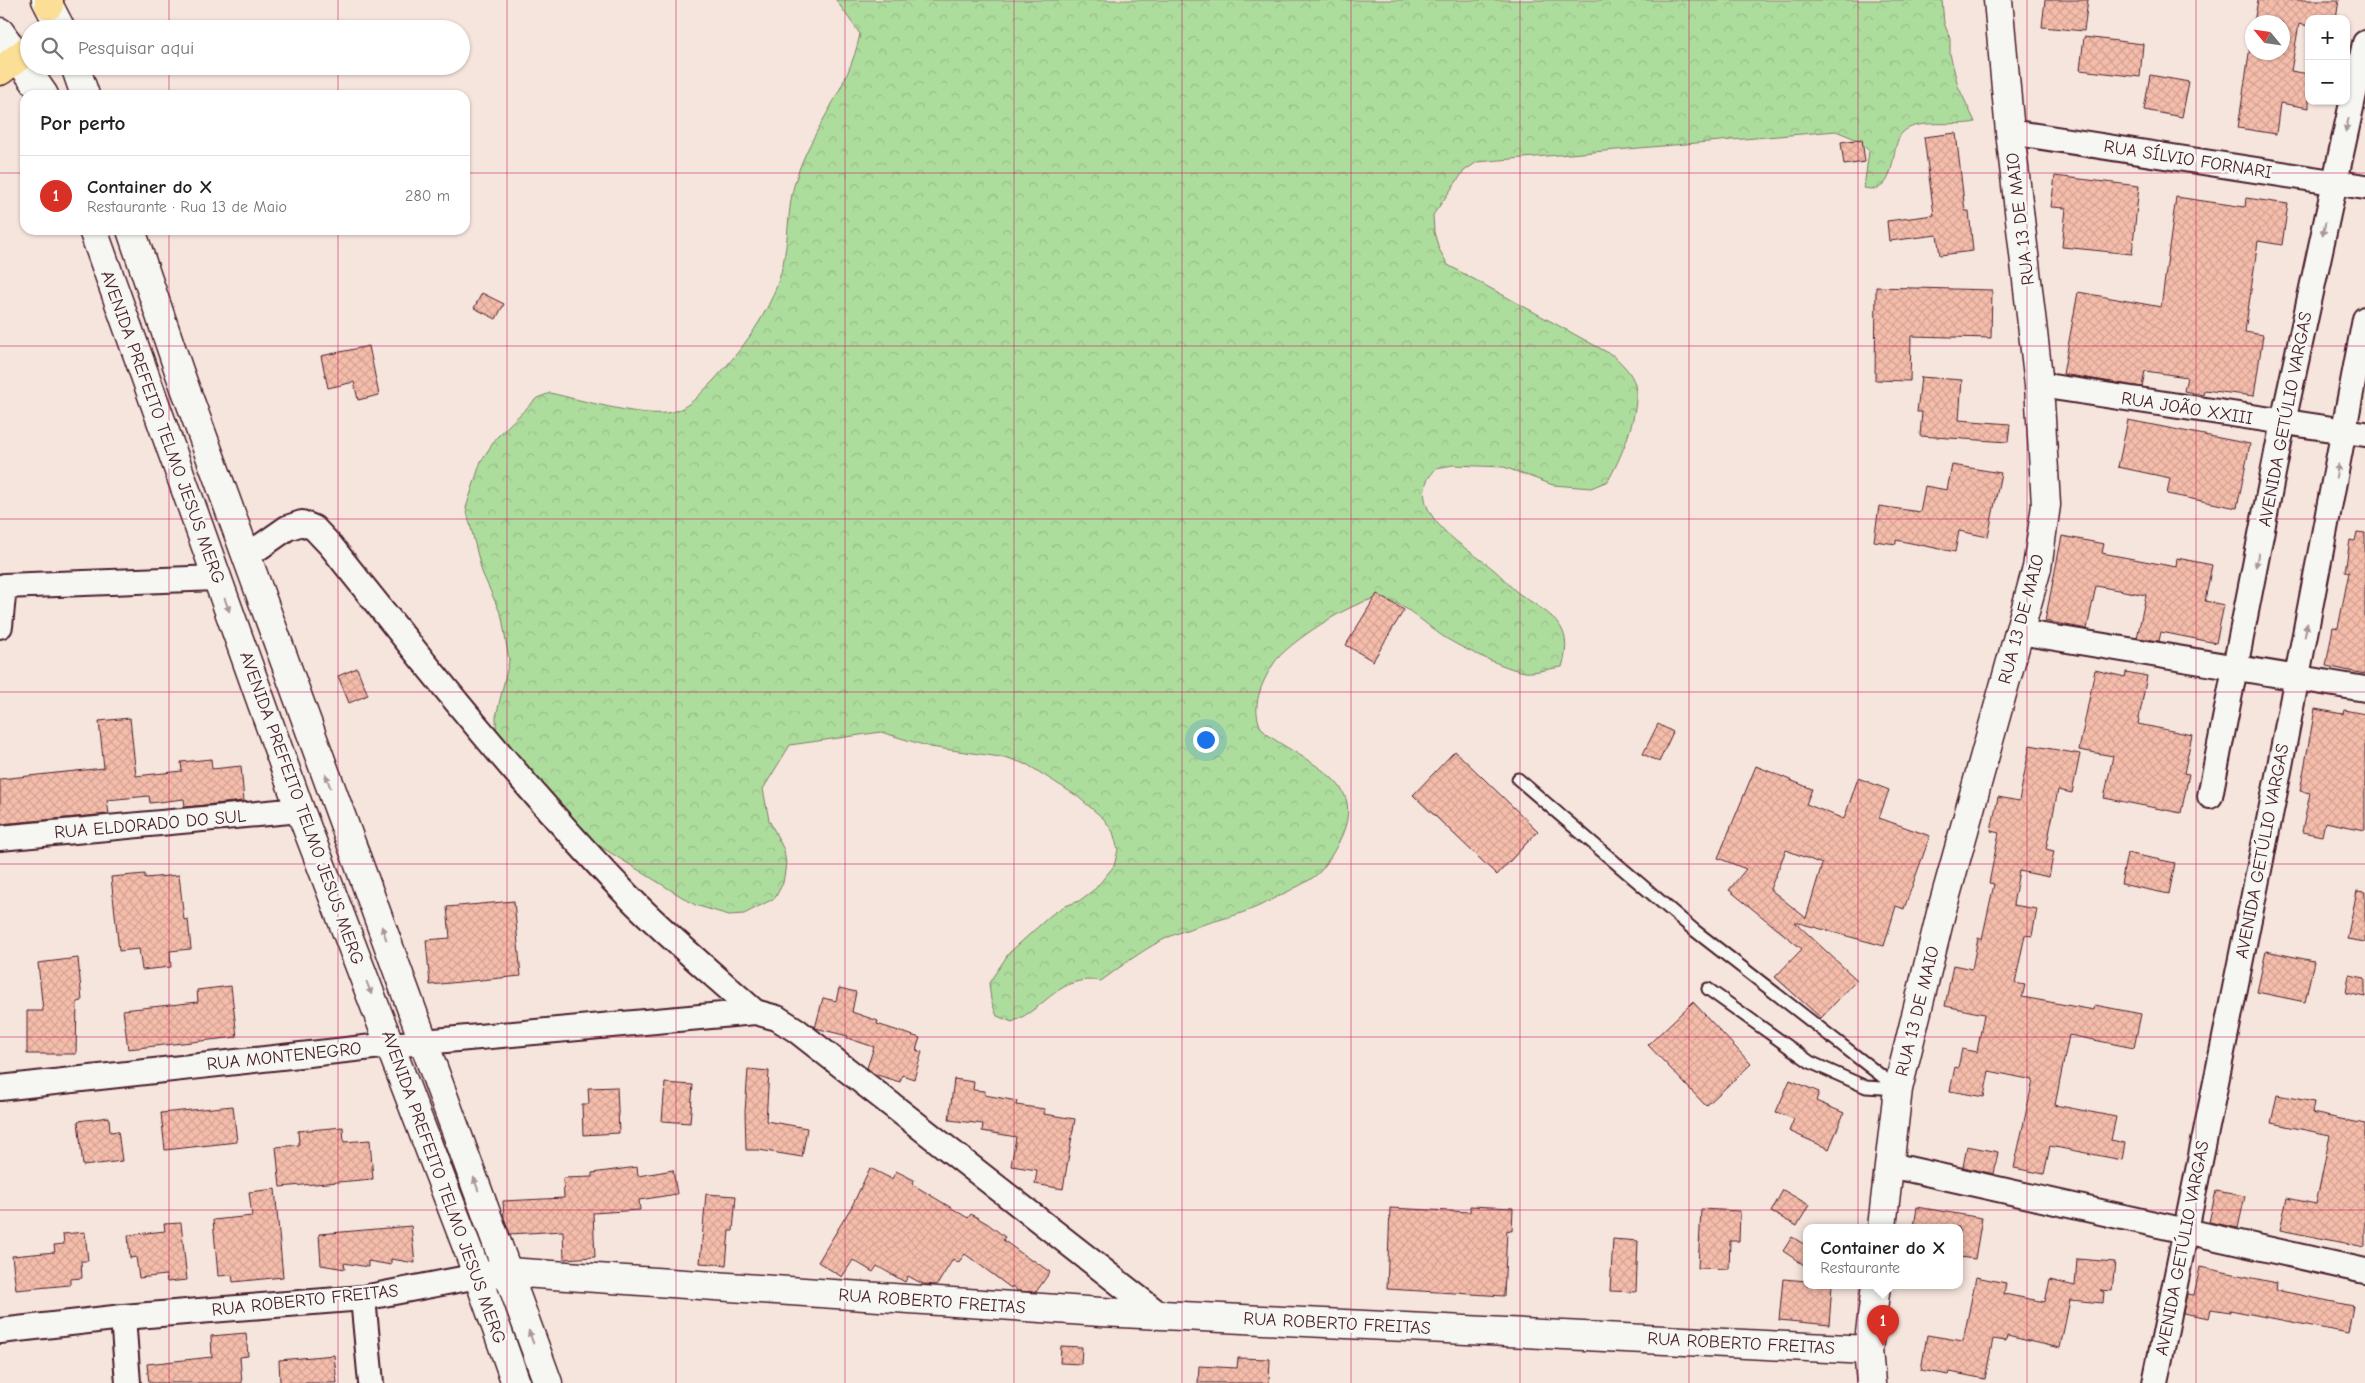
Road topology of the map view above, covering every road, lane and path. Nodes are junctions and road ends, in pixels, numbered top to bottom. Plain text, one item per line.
1 (1998, 0) edge
2 (0, 32) edge
3 (2365, 43) edge
4 (15, 58) edge
5 (28, 75) edge
6 (78, 75) edge
7 (40, 90) edge
8 (83, 90) edge
9 (2010, 132) junction
10 (2334, 182) junction
11 (2365, 186) edge
12 (95, 235) edge
13 (133, 235) edge
14 (2365, 319) edge
15 (2039, 385) junction
16 (2283, 422) junction
17 (2355, 433) edge
18 (247, 556) junction
19 (217, 578) junction
20 (0, 626) edge
21 (2019, 632) junction
22 (2236, 668) junction
23 (2297, 678) junction
24 (2365, 689) edge
25 (1518, 779) dead end
26 (2210, 796) dead end
27 (300, 810) junction
28 (0, 838) edge
29 (1708, 989) dead end
30 (755, 1012) junction
31 (425, 1043) junction
32 (391, 1044) junction
33 (0, 1088) edge
34 (1898, 1089) junction
35 (1890, 1165) junction
36 (1882, 1224) edge
37 (2186, 1231) junction
38 (2365, 1271) edge
39 (508, 1272) junction
40 (478, 1276) junction
41 (1876, 1289) edge
42 (363, 1298) junction
43 (1160, 1315) junction
44 (123, 1317) junction
45 (0, 1331) edge
46 (1868, 1350) junction
47 (128, 1383) edge
48 (371, 1383) edge
49 (516, 1383) edge
50 (548, 1383) edge
51 (1871, 1383) edge
52 (2155, 1383) edge

1 - 9 main road, RUA 13 DE MAIO
2 - 4 main road
3 -> 10 street, AVENIDA GETÚLIO VARGAS
5 - 7 main road
6 - 8 main road
9 - 10 street, RUA SÍLVIO FORNARI
9 - 15 main road, RUA 13 DE MAIO
10 - 11 street, RUA SÍLVIO FORNARI
10 -> 16 street, AVENIDA GETÚLIO VARGAS
12 - 19 main road, AVENIDA PREFEITO TELMO JESUS MERG
13 - 18 main road, AVENIDA PREFEITO TELMO JESUS MERG
14 - 17 street, AVENIDA GETÚLIO VARGAS
15 - 16 street, RUA JOÃO XXIII
15 - 21 main road, RUA 13 DE MAIO
16 - 17 street, RUA JOÃO XXIII
16 -> 22 street, AVENIDA GETÚLIO VARGAS
23 -> 17 street, AVENIDA GETÚLIO VARGAS
18 - 30 street
31 -> 18 main road, AVENIDA PREFEITO TELMO JESUS MERG
19 - 20 street
19 -> 27 main road, AVENIDA PREFEITO TELMO JESUS MERG
21 - 22 street
21 - 34 main road, RUA 13 DE MAIO
22 - 23 street
22 - 26 street, AVENIDA GETÚLIO VARGAS
23 - 24 street
23 - 37 street, AVENIDA GETÚLIO VARGAS
25 - 34 lane
27 - 28 street, RUA ELDORADO DO SUL
27 -> 32 main road, AVENIDA PREFEITO TELMO JESUS MERG
29 - 34 lane
30 - 31 street, RUA MONTENEGRO
30 - 43 street, RUA MONTENEGRO
31 - 32 street, RUA MONTENEGRO
39 -> 31 main road, AVENIDA PREFEITO TELMO JESUS MERG
32 - 33 street, RUA MONTENEGRO
32 - 40 main road, AVENIDA PREFEITO TELMO JESUS MERG
34 - 35 main road, RUA 13 DE MAIO
35 - 36 main road, RUA 13 DE MAIO
35 - 37 street
37 - 38 street
37 - 52 street, AVENIDA GETÚLIO VARGAS
39 - 40 main road, RUA ROBERTO FREITAS
39 - 43 main road, RUA ROBERTO FREITAS
50 -> 39 main road, AVENIDA PREFEITO TELMO JESUS MERG
40 - 42 street, RUA ROBERTO FREITAS
40 - 49 main road, AVENIDA PREFEITO TELMO JESUS MERG
41 - 46 main road
42 - 44 street, RUA ROBERTO FREITAS
42 - 48 street
43 - 46 main road, RUA ROBERTO FREITAS
44 - 45 street, RUA ROBERTO FREITAS
44 - 47 street
46 - 51 main road

